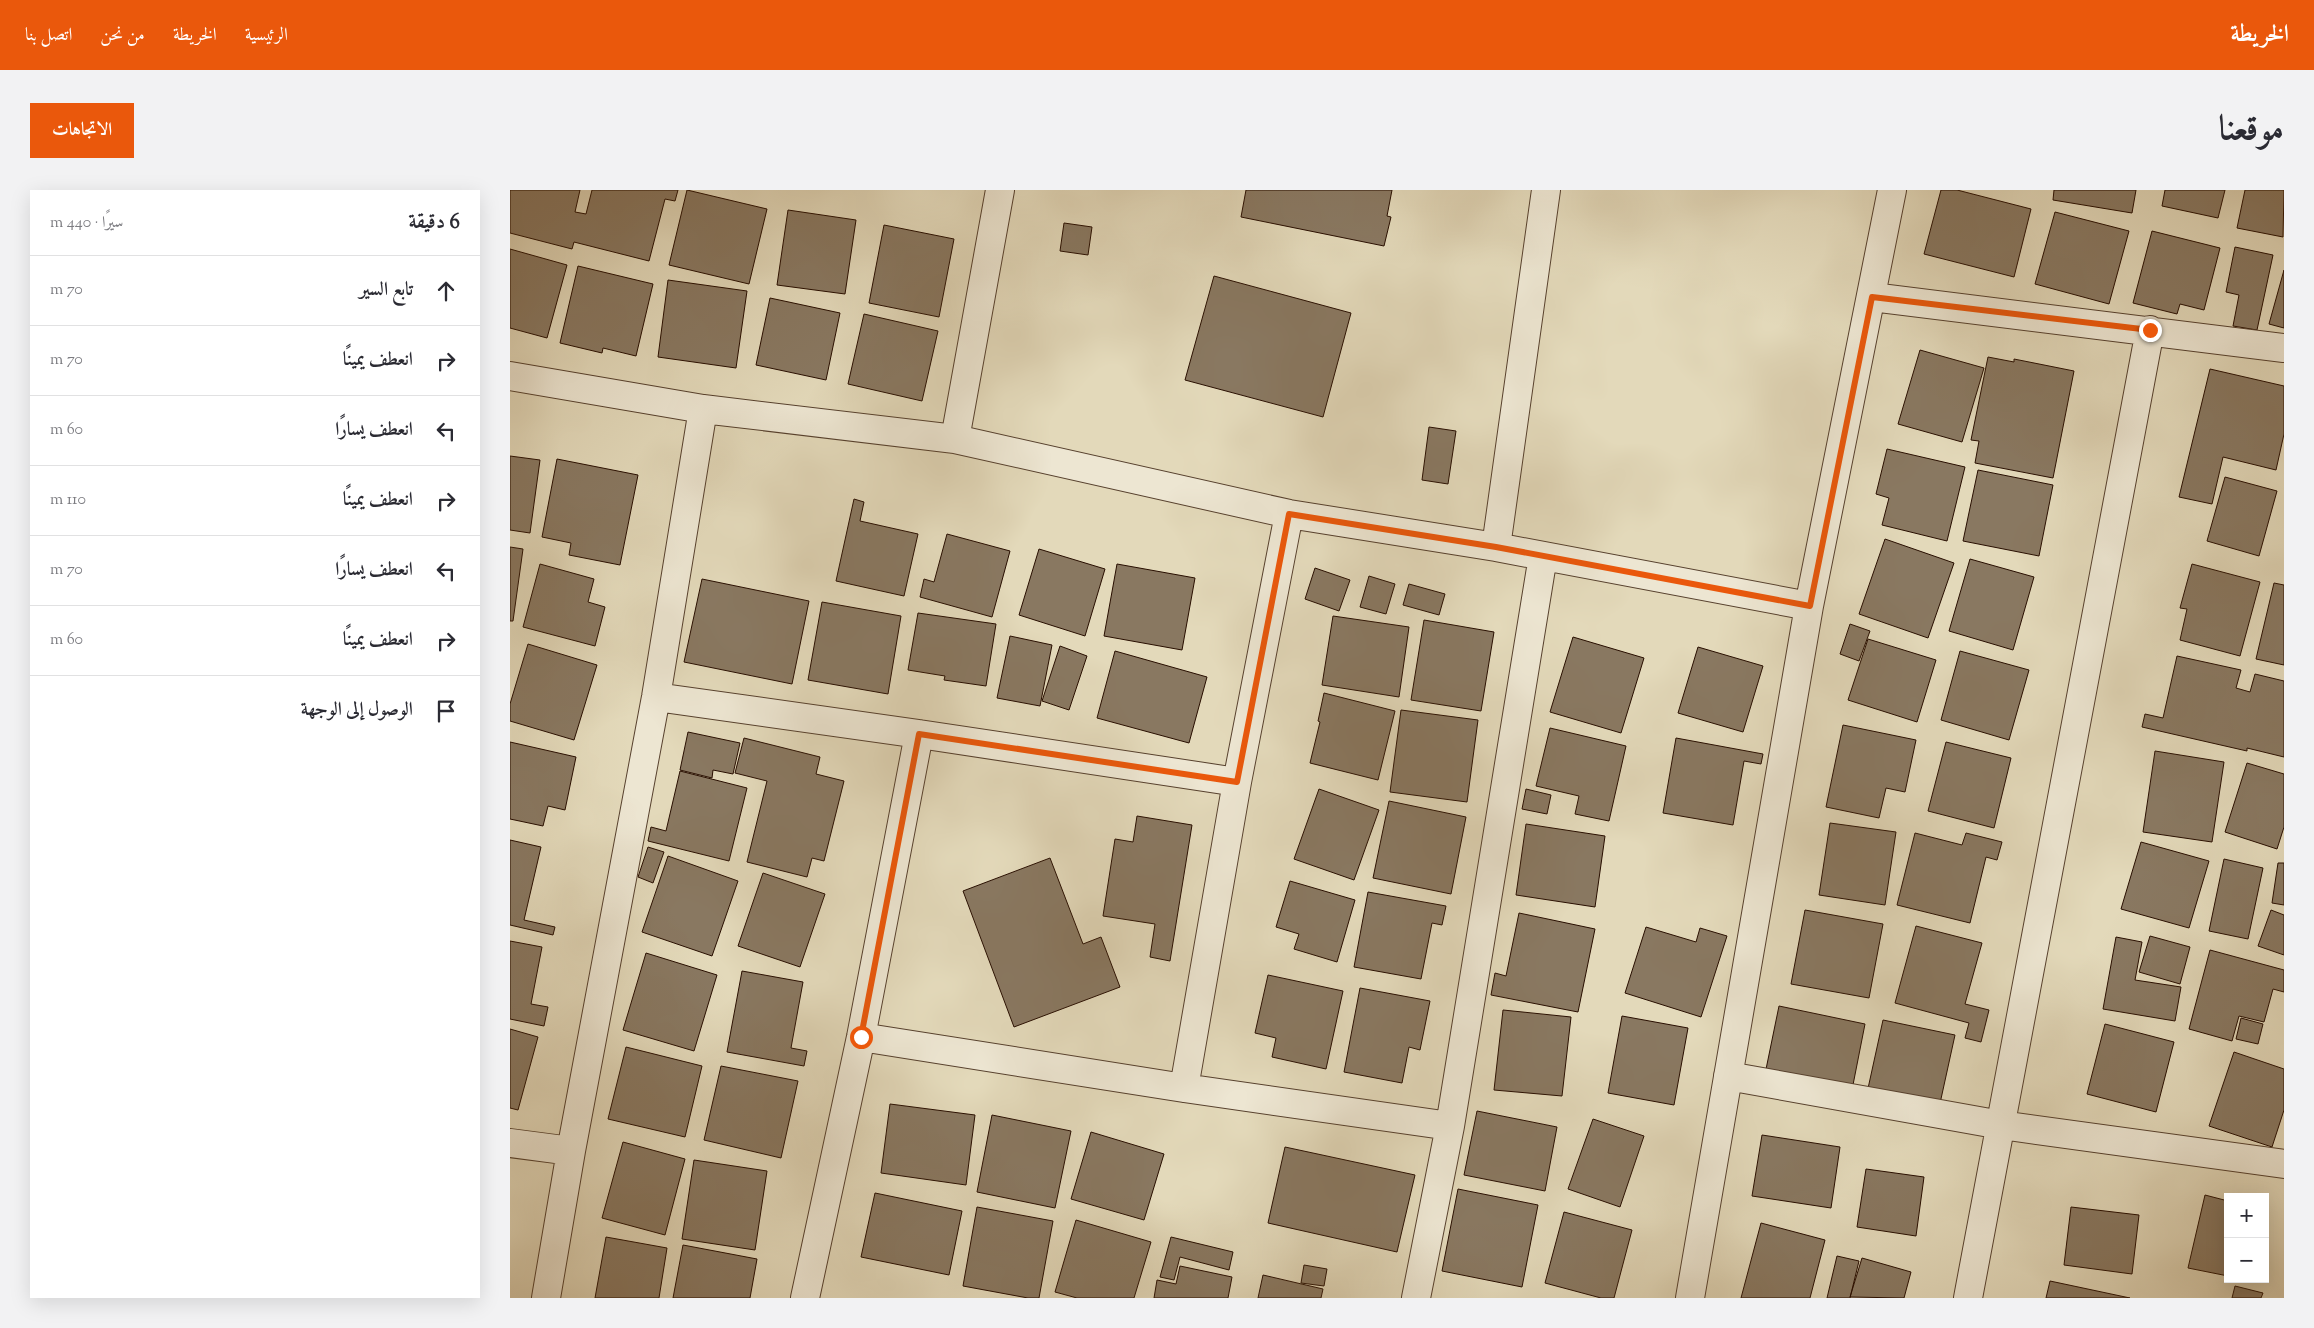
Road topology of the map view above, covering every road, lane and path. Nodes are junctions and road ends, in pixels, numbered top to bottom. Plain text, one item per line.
1 (1000, 190) edge
2 (1546, 190) edge
3 (1892, 190) edge
4 (1872, 297) junction
5 (2150, 330) junction
6 (2284, 348) edge
7 (510, 376) edge
8 (703, 409) junction
9 (956, 439) junction
10 (1289, 514) junction
11 (1496, 547) junction
12 (1543, 556) junction
13 (1810, 606) junction
14 (656, 697) junction
15 (919, 734) junction
16 (1237, 782) junction
17 (861, 1037) junction
18 (1728, 1076) junction
19 (1184, 1088) junction
20 (2001, 1125) junction
21 (1450, 1126) junction
22 (510, 1143) edge
23 (571, 1151) junction
24 (2284, 1164) edge
25 (809, 1297) edge
26 (546, 1298) edge
27 (1416, 1298) edge
28 (1690, 1298) edge
29 (1968, 1298) edge

1 - 9 street
2 - 11 street
3 - 4 street
4 - 5 street
4 - 13 street
5 - 6 street
5 - 20 street
7 - 8 street
8 - 9 street
8 - 14 street
9 - 10 street
10 - 11 street
10 - 16 street
11 - 12 street
12 - 13 street
12 - 21 street
13 - 18 street
14 - 15 street
14 - 23 street
15 - 16 street
15 - 17 street
16 - 19 street
17 - 19 street
17 - 25 street
18 - 20 street
18 - 28 street
19 - 21 street
20 - 24 street
20 - 29 street
21 - 27 street
22 - 23 street
23 - 26 street

